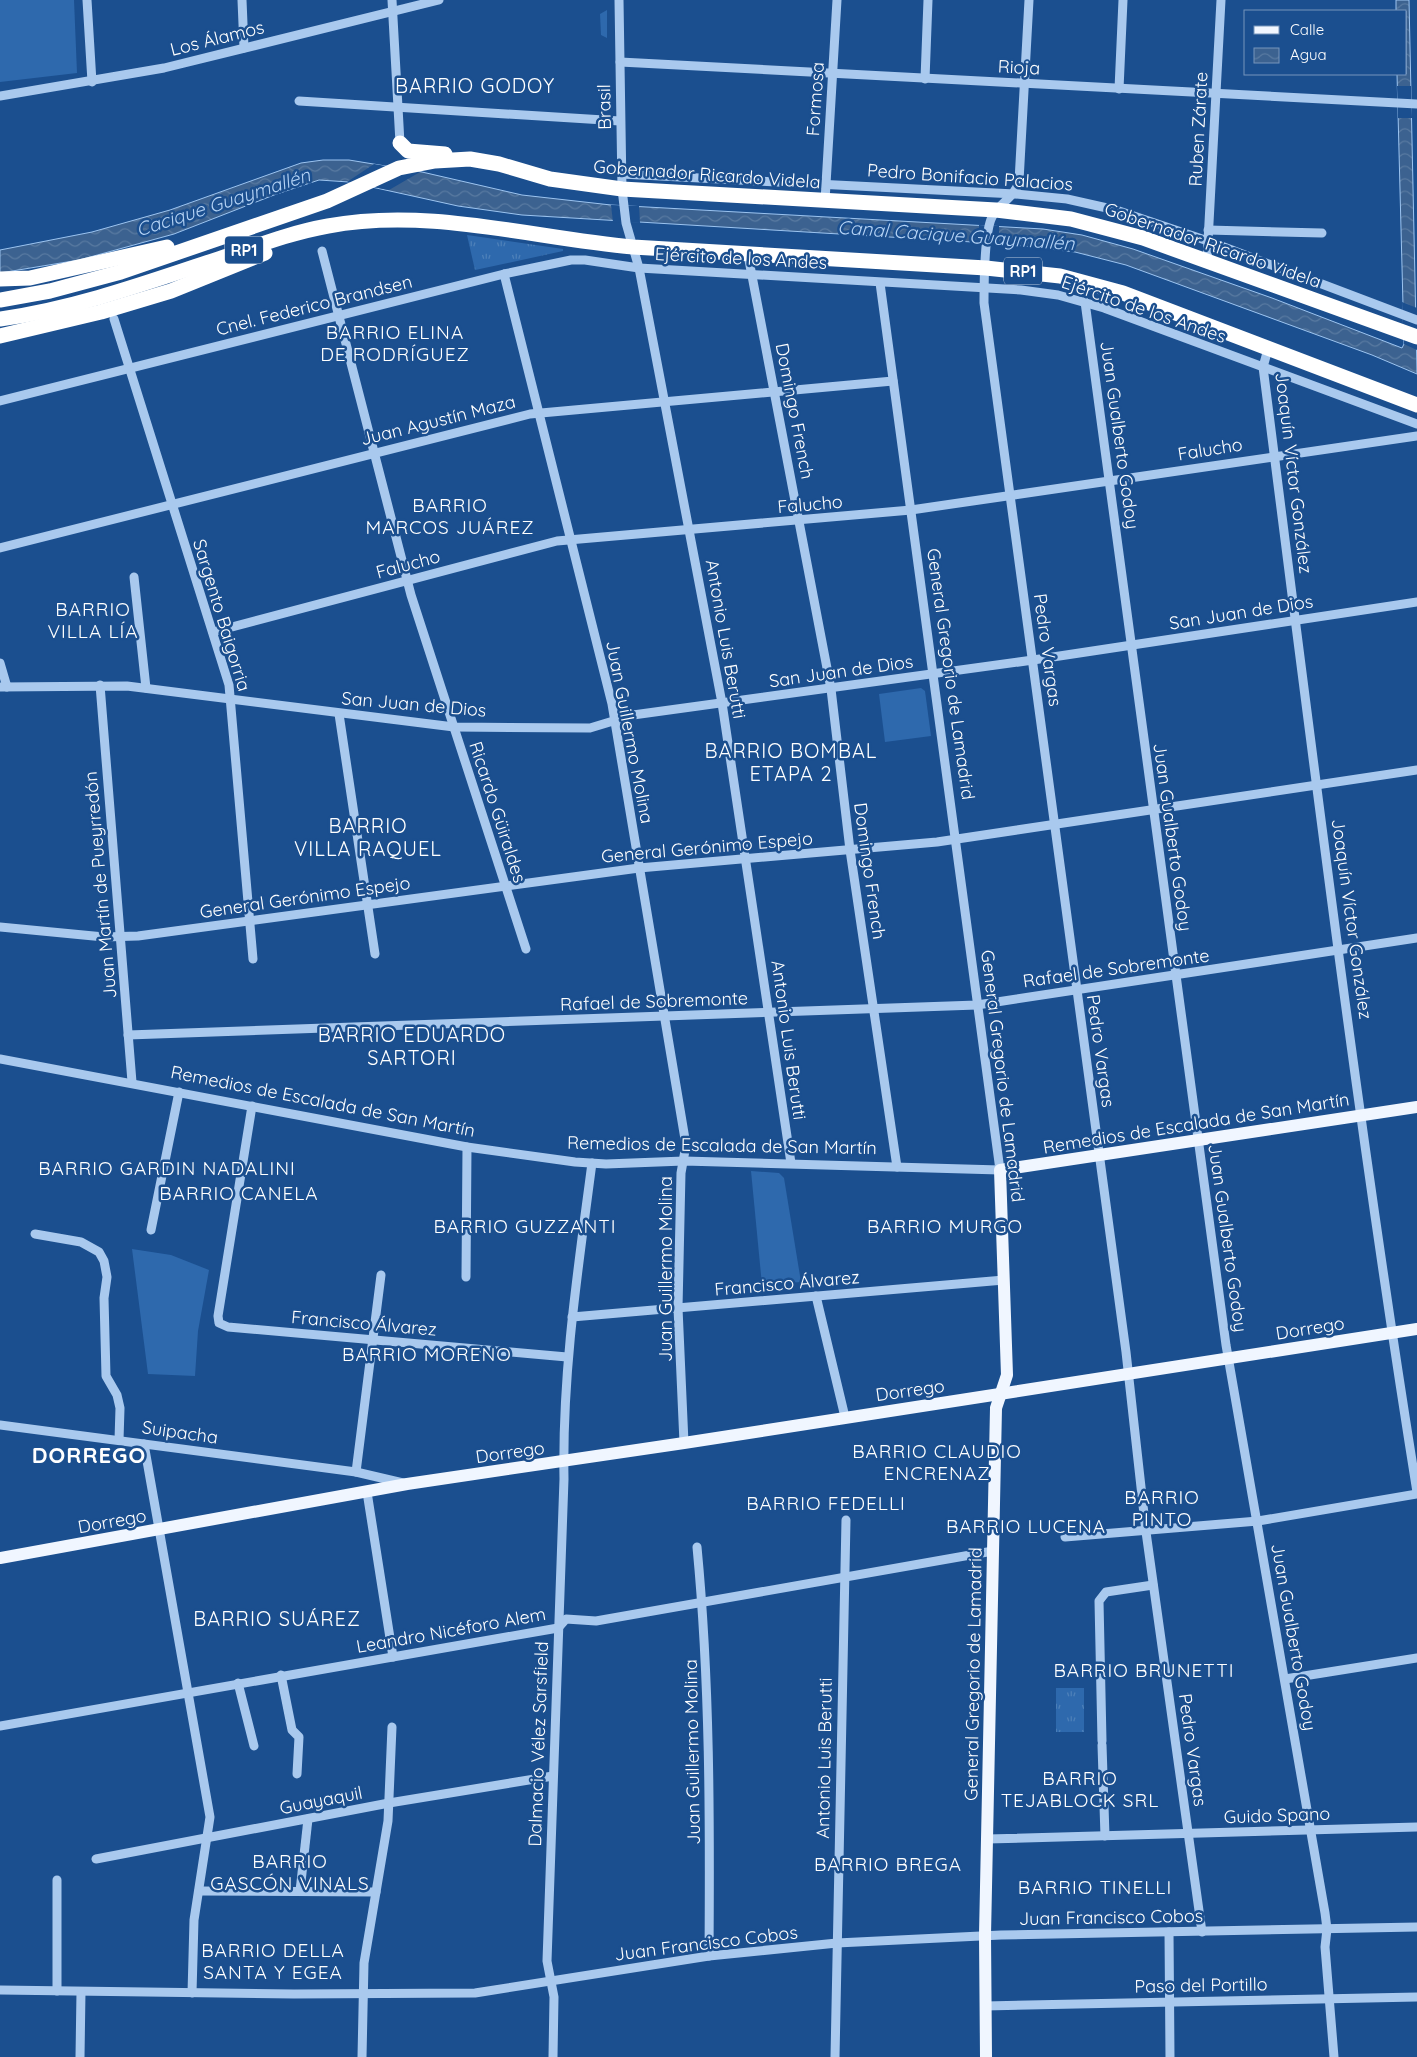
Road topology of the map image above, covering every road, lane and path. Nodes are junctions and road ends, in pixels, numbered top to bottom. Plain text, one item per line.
1 (87, 0) edge
2 (242, 0) edge
3 (392, 0) edge
4 (439, 0) edge
5 (618, 0) edge
6 (837, 0) edge
7 (928, 0) edge
8 (1029, 0) edge
9 (1123, 0) edge
10 (1221, 0) edge
11 (392, 12) junction
12 (244, 48) junction
13 (620, 62) junction
14 (833, 75) junction
15 (924, 79) junction
16 (92, 82) junction
17 (1024, 84) junction
18 (1119, 88) junction
19 (1216, 94) junction
20 (0, 96) edge
21 (299, 101) dead end
22 (1414, 104) edge
23 (398, 107) junction
24 (620, 121) junction
25 (400, 143) joint
26 (470, 159) junction
27 (621, 182) junction
28 (826, 184) junction
29 (1015, 194) junction
30 (825, 200) junction
31 (996, 210) junction
32 (625, 214) joint
33 (330, 226) junction
34 (246, 229) junction
35 (1208, 230) junction
36 (1322, 233) dead end
37 (1208, 241) junction
38 (633, 247) junction
39 (322, 251) dead end
40 (748, 255) junction
41 (1207, 260) junction
42 (639, 268) junction
43 (986, 268) junction
44 (504, 274) junction
45 (752, 275) junction
46 (0, 279) edge
47 (880, 282) junction
48 (984, 289) junction
49 (0, 300) edge
50 (1085, 302) junction
51 (338, 315) junction
52 (0, 319) edge
53 (114, 319) dead end
54 (1417, 320) edge
55 (1410, 334) edge
56 (0, 336) edge
57 (1268, 349) junction
58 (1263, 367) junction
59 (129, 368) junction
60 (894, 381) junction
61 (775, 393) junction
62 (0, 401) edge
63 (665, 402) junction
64 (1417, 405) edge
65 (539, 412) junction
66 (1417, 424) edge
67 (1417, 436) edge
68 (374, 453) junction
69 (1275, 456) junction
70 (1109, 481) junction
71 (1010, 496) junction
72 (172, 504) junction
73 (911, 510) junction
74 (799, 522) junction
75 (690, 530) junction
76 (572, 539) junction
77 (0, 548) edge
78 (134, 577) dead end
79 (407, 581) junction
80 (1417, 602) edge
81 (1296, 620) junction
82 (212, 632) junction
83 (1132, 645) junction
84 (1033, 660) junction
85 (0, 664) edge
86 (934, 674) junction
87 (100, 685) junction
88 (3, 687) edge
89 (146, 688) junction
90 (830, 689) junction
91 (232, 700) junction
92 (722, 703) junction
93 (339, 714) junction
94 (614, 720) junction
95 (454, 727) junction
96 (1417, 770) edge
97 (1317, 786) junction
98 (1154, 811) junction
99 (1055, 825) junction
100 (956, 839) junction
101 (850, 850) junction
102 (745, 858) junction
103 (639, 868) junction
104 (504, 886) junction
105 (368, 905) junction
106 (250, 922) junction
107 (0, 927) edge
108 (121, 937) junction
109 (1417, 938) edge
110 (526, 949) dead end
111 (1340, 951) junction
112 (375, 954) dead end
113 (252, 958) dead end
114 (1176, 975) junction
115 (1077, 990) junction
116 (977, 1004) junction
117 (873, 1010) junction
118 (770, 1013) junction
119 (665, 1017) junction
120 (128, 1035) junction
121 (0, 1059) edge
122 (132, 1082) junction
123 (180, 1092) junction
124 (252, 1106) junction
125 (1417, 1107) edge
126 (1362, 1116) junction
127 (1198, 1142) junction
128 (467, 1147) junction
129 (1099, 1157) junction
130 (684, 1160) junction
131 (791, 1163) junction
132 (592, 1164) junction
133 (897, 1167) junction
134 (1000, 1170) junction
135 (151, 1230) dead end
136 (35, 1234) dead end
137 (381, 1275) dead end
138 (466, 1277) dead end
139 (1004, 1280) junction
140 (816, 1296) junction
141 (678, 1308) junction
142 (572, 1317) junction
143 (1417, 1329) edge
144 (1391, 1333) junction
145 (373, 1340) junction
146 (567, 1357) junction
147 (1228, 1358) junction
148 (1128, 1374) junction
149 (1001, 1394) junction
150 (845, 1417) junction
151 (0, 1425) edge
152 (119, 1440) junction
153 (684, 1443) junction
154 (144, 1444) junction
155 (564, 1462) junction
156 (356, 1472) junction
157 (407, 1484) junction
158 (367, 1492) junction
159 (1417, 1493) edge
160 (846, 1520) dead end
161 (1258, 1521) junction
162 (159, 1531) junction
163 (1146, 1532) junction
164 (1065, 1537) dead end
165 (697, 1547) dead end
166 (993, 1551) junction
167 (0, 1558) edge
168 (844, 1577) junction
169 (1153, 1586) junction
170 (702, 1602) junction
171 (558, 1628) junction
172 (392, 1657) junction
173 (1417, 1658) edge
174 (281, 1675) junction
175 (1285, 1680) junction
176 (238, 1683) junction
177 (188, 1692) junction
178 (0, 1726) edge
179 (392, 1727) dead end
180 (254, 1746) dead end
181 (297, 1774) dead end
182 (553, 1776) junction
183 (390, 1803) junction
184 (308, 1819) junction
185 (1417, 1827) edge
186 (1312, 1829) junction
187 (1188, 1834) junction
188 (1105, 1836) junction
189 (208, 1838) junction
190 (987, 1839) junction
191 (96, 1859) dead end
192 (57, 1880) dead end
193 (199, 1891) junction
194 (300, 1891) junction
195 (376, 1892) junction
196 (1417, 1927) edge
197 (1327, 1929) junction
198 (1169, 1932) junction
199 (1202, 1932) junction
200 (986, 1936) junction
201 (837, 1943) junction
202 (709, 1956) junction
203 (550, 1982) junction
204 (0, 1990) edge
205 (58, 1991) junction
206 (82, 1992) junction
207 (192, 1993) junction
208 (362, 1994) junction
209 (1417, 1997) edge
210 (1329, 1998) junction
211 (1170, 2002) junction
212 (986, 2006) junction
213 (80, 2057) edge
214 (362, 2057) edge
215 (553, 2057) edge
216 (835, 2057) edge
217 (986, 2057) edge
218 (1170, 2057) edge
219 (1334, 2057) edge

1 - 16 street
2 - 12 street
3 - 11 street
4 - 11 street, Los Álamos
5 - 13 street, Brasil
6 - 14 street, Formosa
7 - 15 street
8 - 17 street
9 - 18 street
10 - 19 street, Ruben Zárate
11 - 12 street, Los Álamos
11 - 23 street
12 - 16 street, Los Álamos
13 - 14 street, Rioja
13 - 24 street, Brasil
14 - 15 street, Rioja
14 - 28 street, Formosa
15 - 17 street, Rioja
16 - 20 street, Los Álamos
17 - 18 street, Rioja
17 - 29 street
18 - 19 street, Rioja
19 - 22 street, Rioja
19 - 35 street, Ruben Zárate
21 - 23 street
23 - 24 street
23 - 25 street
24 - 27 street, Brasil
25 - 26 highway
26 - 27 highway, Gobernador Ricardo Videla / RP1
26 - 34 highway, Gobernador Ricardo Videla / RP1
27 - 28 street, Pedro Bonifacio Palacios
27 - 30 highway, Gobernador Ricardo Videla / RP1
27 - 32 street, Brasil
28 - 29 street, Pedro Bonifacio Palacios
28 - 30 street, Formosa
29 - 31 street
29 - 37 street, Pedro Bonifacio Palacios
30 - 31 highway, Gobernador Ricardo Videla / RP1
31 - 41 highway, Gobernador Ricardo Videla / RP1
31 - 43 street, Pedro Vargas
32 - 38 street, Antonio Luis Berutti
33 - 38 highway, RP1
33 - 52 highway, RP1
33 - 56 highway
34 - 46 highway
34 - 49 highway, Gobernador Ricardo Videla / RP1
35 - 36 street
35 - 37 street, Ruben Zárate
37 - 41 street, Ruben Zárate
37 - 54 street, Pedro Bonifacio Palacios
38 - 40 highway, RP1
38 - 42 street, Antonio Luis Berutti
39 - 51 street, Ricardo Güiraldes
40 - 43 highway, RP1
40 - 45 street, Domingo French
41 - 55 highway, Gobernador Ricardo Videla / RP1
42 - 44 street, Cnel. Federico Brandsen
42 - 45 street, Ejército de los Andes
42 - 63 street, Antonio Luis Berutti
43 - 48 street, Pedro Vargas
43 - 57 highway, RP1
44 - 51 street, Cnel. Federico Brandsen
44 - 65 street, Juan Guillermo Molina
45 - 47 street, Ejército de los Andes
45 - 61 street, Domingo French
47 - 48 street, Ejército de los Andes
47 - 60 street, General Gregorio de Lamadrid
48 - 50 street, Ejército de los Andes
48 - 71 street, Pedro Vargas
50 - 58 street, Ejército de los Andes
50 - 70 street, Juan Gualberto Godoy
51 - 59 street, Cnel. Federico Brandsen
51 - 68 street, Ricardo Güiraldes
53 - 59 street, Sargento Baigorria
57 - 58 street, Joaquín Víctor González
57 - 64 highway, RP1
58 - 66 street, Ejército de los Andes
58 - 69 street, Joaquín Víctor González
59 - 62 street, Cnel. Federico Brandsen
59 - 72 street, Sargento Baigorria
60 - 61 street, Juan Agustín Maza
60 - 73 street, General Gregorio de Lamadrid
61 - 63 street, Juan Agustín Maza
61 - 74 street, Domingo French
63 - 65 street, Juan Agustín Maza
63 - 75 street, Antonio Luis Berutti
65 - 68 street, Juan Agustín Maza
65 - 76 street, Juan Guillermo Molina
67 - 69 street, Falucho
68 - 72 street, Juan Agustín Maza
68 - 79 street, Ricardo Güiraldes
69 - 70 street, Falucho
69 - 81 street, Joaquín Víctor González
70 - 71 street, Falucho
70 - 83 street, Juan Gualberto Godoy
71 - 73 street, Falucho
71 - 84 street, Pedro Vargas
72 - 77 street, Juan Agustín Maza
72 - 82 street, Sargento Baigorria
73 - 74 street, Falucho
73 - 86 street, General Gregorio de Lamadrid
74 - 75 street, Falucho
74 - 90 street, Domingo French
75 - 76 street, Falucho
75 - 92 street, Antonio Luis Berutti
76 - 79 street, Falucho
76 - 94 street, Juan Guillermo Molina
78 - 89 street
79 - 82 street, Falucho
79 - 95 street, Ricardo Güiraldes
80 - 81 street, San Juan de Dios
81 - 83 street, San Juan de Dios
81 - 97 street, Joaquín Víctor González
82 - 91 street, Sargento Baigorria
83 - 84 street, San Juan de Dios
83 - 98 street, Juan Gualberto Godoy
84 - 86 street, San Juan de Dios
84 - 99 street, Pedro Vargas
85 - 88 street
86 - 90 street, San Juan de Dios
86 - 100 street, General Gregorio de Lamadrid
87 - 88 street, San Juan de Dios
87 - 89 street, San Juan de Dios
87 - 108 street, Juan Martín de Pueyrredón
89 - 91 street, San Juan de Dios
90 - 92 street, San Juan de Dios
90 - 101 street, Domingo French
91 - 93 street, San Juan de Dios
91 - 106 street, Sargento Baigorria
92 - 94 street, San Juan de Dios
92 - 102 street, Antonio Luis Berutti
93 - 95 street, San Juan de Dios
93 - 105 street
94 - 95 street, San Juan de Dios
94 - 103 street, Juan Guillermo Molina
95 - 104 street, Ricardo Güiraldes
96 - 97 street, General Gerónimo Espejo
97 - 98 street, General Gerónimo Espejo
97 - 111 street, Joaquín Víctor González
98 - 99 street, General Gerónimo Espejo
98 - 114 street, Juan Gualberto Godoy
99 - 100 street, General Gerónimo Espejo
99 - 115 street, Pedro Vargas
100 - 101 street, General Gerónimo Espejo
100 - 116 street, General Gregorio de Lamadrid
101 - 102 street, General Gerónimo Espejo
101 - 117 street, Domingo French
102 - 103 street, General Gerónimo Espejo
102 - 118 street, Antonio Luis Berutti
103 - 104 street, General Gerónimo Espejo
103 - 119 street, Juan Guillermo Molina
104 - 105 street, General Gerónimo Espejo
104 - 110 street, Ricardo Güiraldes
105 - 106 street, General Gerónimo Espejo
105 - 112 street
106 - 108 street, General Gerónimo Espejo
106 - 113 street, Sargento Baigorria
107 - 108 street, General Gerónimo Espejo
108 - 120 street, Juan Martín de Pueyrredón
109 - 111 street, Rafael de Sobremonte
111 - 114 street, Rafael de Sobremonte
111 - 126 street, Joaquín Víctor González
114 - 115 street, Rafael de Sobremonte
114 - 127 street, Juan Gualberto Godoy
115 - 116 street, Rafael de Sobremonte
115 - 129 street, Pedro Vargas
116 - 117 street, Rafael de Sobremonte
116 - 134 street, General Gregorio de Lamadrid
117 - 118 street, Rafael de Sobremonte
117 - 133 street, Domingo French
118 - 119 street, Rafael de Sobremonte
118 - 131 street, Antonio Luis Berutti
119 - 120 street, Rafael de Sobremonte
119 - 130 street, Juan Guillermo Molina
120 - 122 street, Juan Martín de Pueyrredón
121 - 122 street, Remedios de Escalada de San Martín
122 - 123 street, Remedios de Escalada de San Martín
123 - 124 street, Remedios de Escalada de San Martín
123 - 135 street
124 - 128 street, Remedios de Escalada de San Martín
124 - 145 street, Francisco Álvarez
125 - 126 main road, Remedios de Escalada de San Martín
126 - 127 main road, Remedios de Escalada de San Martín
126 - 144 street, Joaquín Víctor González
127 - 129 main road, Remedios de Escalada de San Martín
127 - 147 street, Juan Gualberto Godoy
128 - 132 street, Remedios de Escalada de San Martín
128 - 138 street
129 - 134 main road, Remedios de Escalada de San Martín
129 - 148 street, Pedro Vargas
130 - 131 street, Remedios de Escalada de San Martín
130 - 132 street, Remedios de Escalada de San Martín
130 - 141 street, Juan Guillermo Molina
131 - 133 street, Remedios de Escalada de San Martín
132 - 142 street, Dalmacio Vélez Sarsfield
133 - 134 street, Remedios de Escalada de San Martín
134 - 139 main road, General Gregorio de Lamadrid
136 - 152 street
137 - 145 street
139 - 140 street, Francisco Álvarez
139 - 149 main road, General Gregorio de Lamadrid
140 - 141 street, Francisco Álvarez
140 - 150 street
141 - 142 street, Francisco Álvarez
141 - 153 street, Juan Guillermo Molina
142 - 146 street, Dalmacio Vélez Sarsfield
143 - 144 main road, Dorrego
144 - 147 main road, Dorrego
144 - 159 street, Joaquín Víctor González
145 - 146 street, Francisco Álvarez
145 - 156 street
146 - 155 street, Dalmacio Vélez Sarsfield
147 - 148 main road, Dorrego
147 - 161 street, Juan Gualberto Godoy
148 - 149 main road, Dorrego
148 - 163 street, Pedro Vargas
149 - 150 main road, Dorrego
149 - 166 main road, General Gregorio de Lamadrid
150 - 153 main road, Dorrego
151 - 152 street, Suipacha
152 - 154 street, Suipacha
153 - 155 main road, Dorrego
154 - 156 street, Suipacha
154 - 162 street
155 - 157 main road, Dorrego
155 - 171 street, Dalmacio Vélez Sarsfield
156 - 157 street, Dorrego
157 - 158 main road, Dorrego
158 - 162 main road, Dorrego
158 - 172 street
159 - 161 street
160 - 168 street, Antonio Luis Berutti
161 - 163 street
161 - 175 street, Juan Gualberto Godoy
162 - 167 main road, Dorrego
162 - 177 street
163 - 164 street
163 - 169 street, Pedro Vargas
165 - 170 street, Juan Guillermo Molina
166 - 168 street, Leandro Nicéforo Alem
166 - 190 main road, General Gregorio de Lamadrid
168 - 170 street, Leandro Nicéforo Alem
168 - 201 street, Antonio Luis Berutti
169 - 187 street, Pedro Vargas
169 - 188 street
170 - 171 street, Leandro Nicéforo Alem
170 - 202 street, Juan Guillermo Molina
171 - 172 street, Leandro Nicéforo Alem
171 - 182 street, Dalmacio Vélez Sarsfield
172 - 174 street, Leandro Nicéforo Alem
173 - 175 street
174 - 176 street, Leandro Nicéforo Alem
174 - 181 street
175 - 186 street, Juan Gualberto Godoy
176 - 177 street, Leandro Nicéforo Alem
176 - 180 street
177 - 178 street, Leandro Nicéforo Alem
177 - 189 street
179 - 183 street
182 - 183 street, Guayaquil
182 - 203 street, Dalmacio Vélez Sarsfield
183 - 184 street, Guayaquil
183 - 195 street
184 - 189 street, Guayaquil
184 - 194 street
185 - 186 street, Guido Spano
186 - 187 street, Guido Spano
186 - 197 street, Juan Gualberto Godoy
187 - 188 street, Guido Spano
187 - 199 street, Pedro Vargas
188 - 190 street, Guido Spano
189 - 191 street, Guayaquil
189 - 193 street
190 - 200 main road, General Gregorio de Lamadrid
192 - 205 street
193 - 194 street
193 - 207 street
194 - 195 street
195 - 208 street
196 - 197 street, Juan Francisco Cobos
197 - 199 street, Juan Francisco Cobos
197 - 210 street, Juan Gualberto Godoy
198 - 199 street, Juan Francisco Cobos
198 - 200 street, Juan Francisco Cobos
198 - 211 street
200 - 201 street, Juan Francisco Cobos
200 - 212 main road, General Gregorio de Lamadrid
201 - 202 street, Juan Francisco Cobos
201 - 216 street, Antonio Luis Berutti
202 - 203 street, Juan Francisco Cobos
203 - 208 street, Juan Francisco Cobos
203 - 215 street, Dalmacio Vélez Sarsfield
204 - 205 street, Juan Francisco Cobos
205 - 206 street, Juan Francisco Cobos
206 - 207 street, Juan Francisco Cobos
206 - 213 street
207 - 208 street, Juan Francisco Cobos
208 - 214 street
209 - 210 street, Paso del Portillo
210 - 211 street, Paso del Portillo
210 - 219 street, Juan Gualberto Godoy
211 - 212 street, Paso del Portillo
211 - 218 street
212 - 217 main road, General Gregorio de Lamadrid

